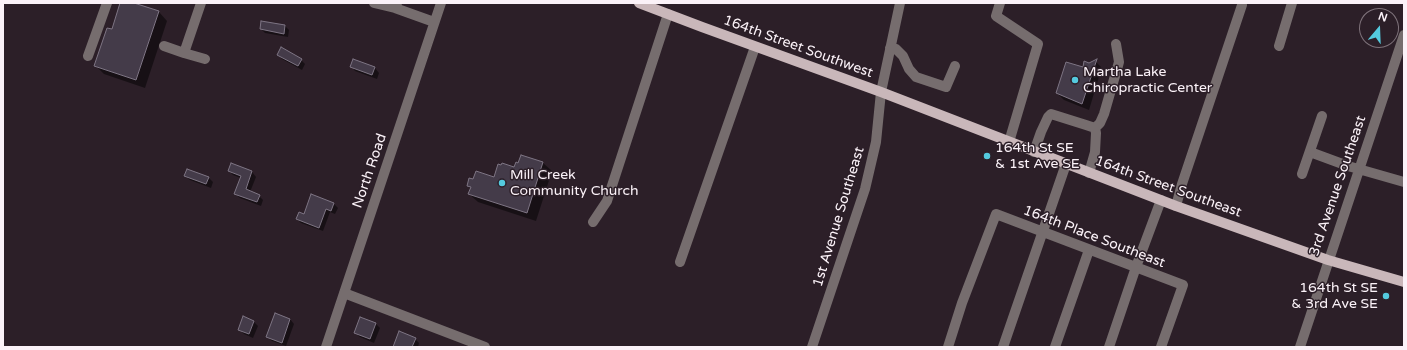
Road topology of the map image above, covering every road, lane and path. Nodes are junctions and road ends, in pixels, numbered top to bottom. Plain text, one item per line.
1 (107, 3) edge
2 (201, 3) edge
3 (374, 3) edge
4 (441, 3) edge
5 (640, 3) edge
6 (900, 3) edge
7 (1000, 3) edge
8 (1292, 3) edge
9 (396, 5) edge
10 (1242, 5) dead end
11 (668, 14) junction
12 (434, 22) junction
13 (1404, 34) edge
14 (1116, 44) dead end
15 (164, 46) dead end
16 (1279, 46) dead end
17 (755, 47) junction
18 (890, 48) junction
19 (184, 53) junction
20 (88, 56) dead end
21 (205, 60) dead end
22 (955, 66) dead end
23 (880, 92) junction
24 (1322, 116) dead end
25 (1095, 128) junction
26 (1009, 142) junction
27 (1034, 152) junction
28 (1310, 152) junction
29 (1066, 164) junction
30 (1360, 169) junction
31 (1088, 173) junction
32 (1302, 174) dead end
33 (1404, 182) edge
34 (1161, 200) junction
35 (1176, 206) junction
36 (593, 222) dead end
37 (1042, 231) junction
38 (1089, 250) junction
39 (1328, 260) junction
40 (680, 262) dead end
41 (1136, 268) junction
42 (1404, 282) edge
43 (344, 293) junction
44 (326, 347) edge
45 (485, 347) edge
46 (812, 347) edge
47 (948, 347) edge
48 (1003, 347) edge
49 (1055, 347) edge
50 (1109, 347) edge
51 (1161, 347) edge
52 (1300, 347) edge

1 - 20 street
2 - 19 street
3 - 9 street
4 - 12 street, North Road
5 - 11 main road, 164th Street Southwest
6 - 18 street, 1st Avenue Southeast
7 - 26 street
8 - 16 street
9 - 12 street
10 - 35 street
11 - 17 main road, 164th Street Southwest
11 - 36 street
12 - 43 street, North Road
13 - 30 street, 3rd Avenue Southeast
14 - 25 street
15 - 19 street
17 - 23 main road, 164th Street Southwest
17 - 40 street
18 - 22 street
18 - 23 street, 1st Avenue Southeast
19 - 21 street
23 - 26 main road, 164th Street Southeast
23 - 46 street, 1st Avenue Southeast
24 - 28 street
25 - 27 street
25 - 31 street
26 - 27 main road, 164th Street Southeast
27 - 29 main road, 164th Street Southeast
28 - 30 street
28 - 32 street
29 - 31 main road, 164th Street Southeast
29 - 37 street
30 - 33 street
30 - 39 street, 3rd Avenue Southeast
31 - 34 main road, 164th Street Southeast
34 - 35 main road, 164th Street Southeast
34 - 41 street
35 - 39 main road, 164th Street Southeast
37 - 38 street, 164th Place Southeast
37 - 47 street, 164th Place Southeast
37 - 48 street
38 - 41 street, 164th Place Southeast
38 - 49 street
39 - 42 main road, 164th Street Southeast
39 - 52 street, 3rd Avenue Southeast
41 - 50 street
41 - 51 street, 164th Place Southeast
43 - 44 street, North Road
43 - 45 street

